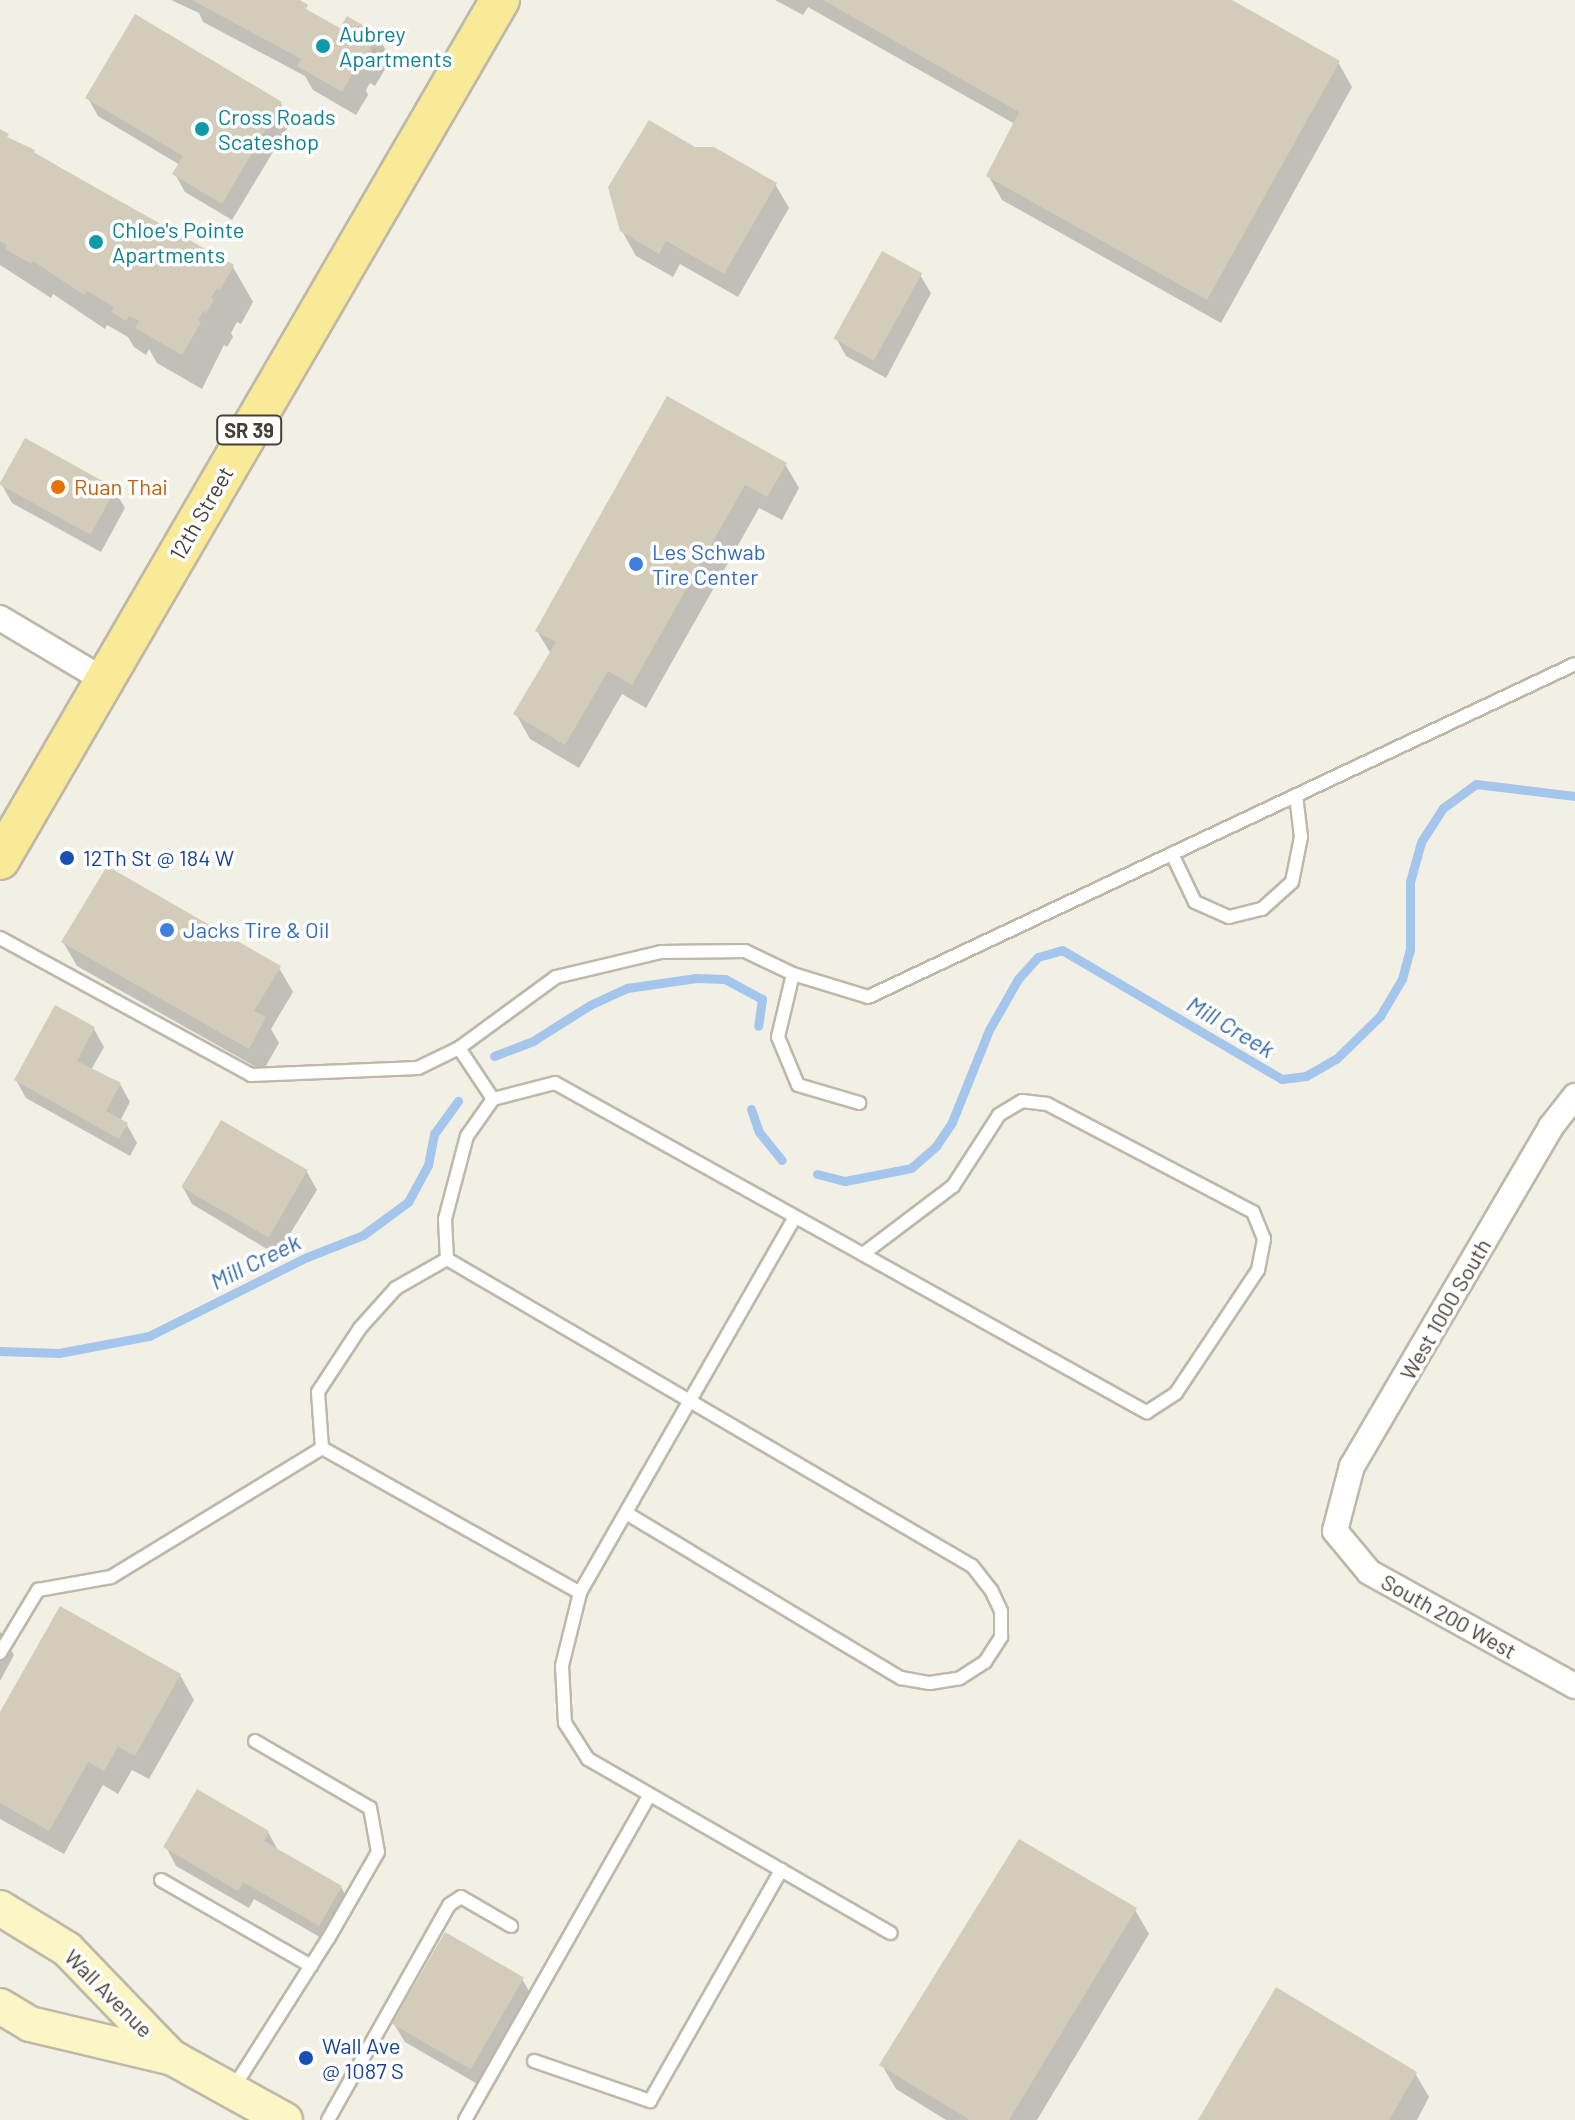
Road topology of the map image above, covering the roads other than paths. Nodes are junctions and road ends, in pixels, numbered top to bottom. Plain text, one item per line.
1 (496, 1) edge
2 (0, 618) edge
3 (1575, 664) edge
4 (104, 680) junction
5 (1296, 795) junction
6 (1172, 854) junction
7 (0, 860) edge
8 (0, 938) edge
9 (793, 974) junction
10 (459, 1048) junction
11 (1575, 1096) edge
12 (493, 1099) junction
13 (859, 1103) dead end
14 (795, 1217) junction
15 (863, 1254) junction
16 (447, 1259) junction
17 (690, 1401) junction
18 (322, 1448) junction
19 (626, 1513) junction
20 (1335, 1531) joint
21 (580, 1593) junction
22 (0, 1653) edge
23 (1575, 1686) edge
24 (255, 1741) dead end
25 (650, 1795) junction
26 (781, 1870) junction
27 (161, 1880) dead end
28 (0, 1908) edge
29 (511, 1926) dead end
30 (891, 1933) dead end
31 (311, 1966) junction
32 (0, 2006) edge
33 (173, 2058) junction
34 (534, 2061) dead end
35 (232, 2090) junction
36 (285, 2120) edge
37 (328, 2120) edge
38 (465, 2120) edge

1 - 4 main road, 12th Street / SR 39
2 - 4 street
3 - 5 lane
4 - 7 main road, 12th Street / SR 39
5 - 6 lane
5 - 6 lane
6 - 9 lane
8 - 10 lane
9 - 10 lane
9 - 13 lane
10 - 12 lane
11 - 20 street, West 1000 South
12 - 14 lane
12 - 16 lane
14 - 15 lane
14 - 17 lane
15 - 15 lane
16 - 17 lane
16 - 18 lane
17 - 19 lane
17 - 19 lane
18 - 21 lane
18 - 22 lane
19 - 21 lane
20 - 23 street, South 200 West
21 - 25 lane
24 - 31 lane
25 - 26 lane
25 - 38 lane
26 - 30 lane
26 - 34 lane
27 - 31 lane
28 - 33 main road, Wall Avenue
29 - 37 lane
31 - 35 lane
32 - 33 main road, Wall Avenue
33 - 35 main road, Wall Avenue
35 - 36 main road, Wall Avenue

